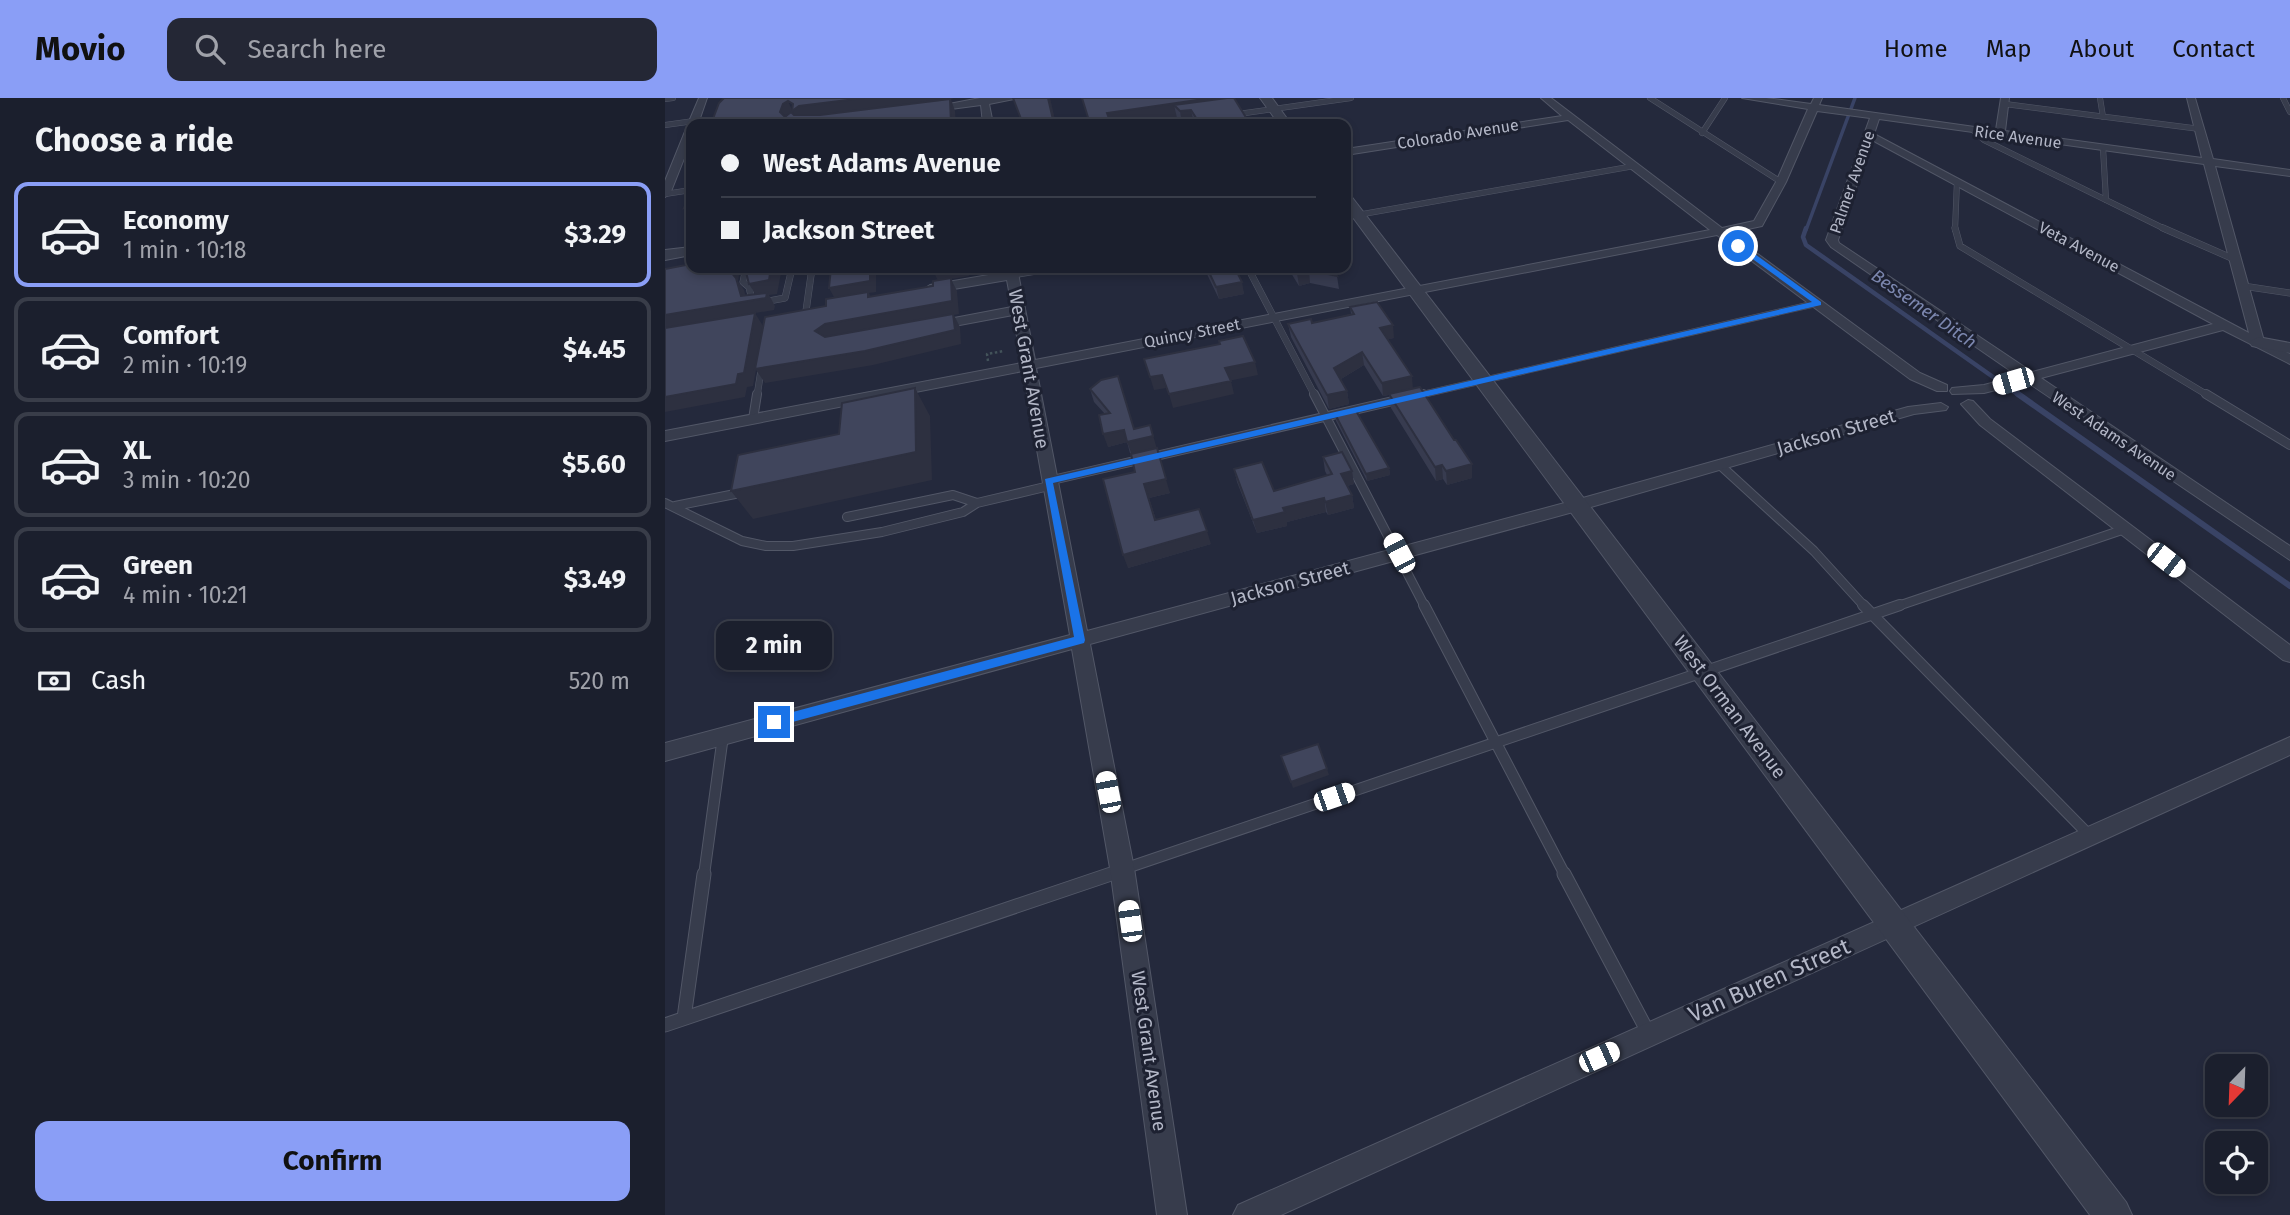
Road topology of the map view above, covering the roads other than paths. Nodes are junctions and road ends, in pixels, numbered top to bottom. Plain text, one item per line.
1 (673, 98) edge
2 (703, 98) edge
3 (1015, 98) edge
4 (1266, 98) edge
5 (1351, 98) edge
6 (1545, 98) edge
7 (1650, 98) edge
8 (1725, 98) edge
9 (1746, 98) edge
10 (2100, 98) edge
11 (2191, 98) edge
12 (2283, 98) edge
13 (665, 99) edge
14 (984, 100) edge
15 (2005, 101) edge
16 (1816, 103) edge
17 (1274, 109) junction
18 (920, 110) edge
19 (2290, 112) edge
20 (1221, 117) edge
21 (1571, 117) junction
22 (2103, 117) junction
23 (1875, 118) junction
24 (694, 119) edge
25 (987, 119) edge
26 (1281, 119) edge
27 (665, 125) edge
28 (2200, 129) junction
29 (686, 131) edge
30 (1974, 131) junction
31 (1702, 133) junction
32 (1868, 134) junction
33 (2000, 134) junction
34 (2103, 148) junction
35 (1351, 151) edge
36 (686, 152) edge
37 (2210, 162) junction
38 (1634, 166) junction
39 (2290, 173) edge
40 (1957, 181) junction
41 (1781, 182) junction
42 (686, 191) edge
43 (665, 194) edge
44 (2106, 200) junction
45 (1351, 210) edge
46 (1351, 211) edge
47 (1719, 231) junction
48 (1836, 245) joint
49 (686, 252) edge
50 (665, 255) edge
51 (2236, 260) junction
52 (745, 273) edge
53 (791, 273) edge
54 (811, 273) edge
55 (1002, 273) edge
56 (1011, 273) edge
57 (1251, 273) edge
58 (2243, 286) junction
59 (1416, 290) junction
60 (912, 293) edge
61 (2290, 293) edge
62 (1818, 303) junction
63 (1018, 310) junction
64 (807, 311) edge
65 (1274, 318) junction
66 (2224, 325) junction
67 (915, 329) edge
68 (2258, 342) junction
69 (2290, 348) edge
70 (2132, 350) junction
71 (763, 358) edge
72 (2290, 360) edge
73 (1030, 365) junction
74 (2019, 379) junction
75 (1484, 380) junction
76 (1955, 397) junction
77 (1327, 416) junction
78 (753, 418) junction
79 (665, 436) edge
80 (2290, 445) edge
81 (1720, 465) junction
82 (1049, 483) junction
83 (749, 491) edge
84 (665, 503) edge
85 (977, 503) junction
86 (1578, 505) junction
87 (675, 506) junction
88 (847, 517) dead end
89 (2125, 529) junction
90 (1399, 553) junction
91 (2290, 554) edge
92 (1872, 615) junction
93 (1080, 640) junction
94 (2290, 655) edge
95 (1704, 672) junction
96 (723, 736) junction
97 (1493, 743) junction
98 (2290, 746) edge
99 (665, 751) edge
100 (2090, 836) junction
101 (1122, 868) junction
102 (1894, 924) junction
103 (684, 1018) junction
104 (665, 1025) edge
105 (1650, 1034) junction
106 (1172, 1215) edge
107 (1248, 1215) edge
108 (2113, 1215) edge

1 - 13 lane
2 - 24 street
3 - 14 street
4 - 17 street
5 - 17 lane
6 - 21 street
7 - 31 lane
8 - 31 lane
9 - 16 street, Rice Avenue
10 - 22 lane
11 - 28 street
12 - 19 lane
14 - 18 street
14 - 25 street
15 - 22 lane
15 - 33 street
16 - 23 street, Rice Avenue
16 - 41 street
17 - 20 lane
17 - 26 street
21 - 35 street, Colorado Avenue
21 - 38 street
22 - 28 lane
23 - 30 street, Rice Avenue
23 - 32 street, Palmer Avenue
27 - 29 lane
28 - 37 street
30 - 33 street, Rice Avenue
30 - 44 lane
31 - 41 lane
32 - 40 street, Veta Avenue
32 - 48 street, Palmer Avenue
33 - 34 street, Rice Avenue
34 - 37 street, Rice Avenue
34 - 44 lane
36 - 43 street
37 - 39 street, Rice Avenue
37 - 51 street
38 - 45 lane
38 - 47 street
40 - 66 street, Veta Avenue
40 - 70 lane
41 - 47 street
42 - 43 lane
44 - 51 lane
46 - 59 street, West Orman Avenue
47 - 59 street, Quincy Street
47 - 62 street
48 - 74 street, West Adams Avenue
49 - 50 street
51 - 58 street
52 - 53 lane
54 - 64 lane
55 - 60 street
56 - 63 street, West Grant Avenue
57 - 65 lane
58 - 61 lane
58 - 68 street
59 - 65 street, Quincy Street
59 - 75 street, West Orman Avenue
62 - 75 lane
62 - 76 street
63 - 67 street
63 - 73 street, West Grant Avenue
65 - 73 street, Quincy Street
65 - 77 lane
66 - 68 street, Veta Avenue
66 - 70 street, Jackson Street
68 - 69 street
68 - 72 street, Veta Avenue
70 - 74 street, Jackson Street
70 - 80 lane
71 - 78 lane
73 - 78 street, Quincy Street
73 - 82 street, West Grant Avenue
74 - 76 street, Jackson Street
74 - 91 street, West Adams Avenue
75 - 77 lane
75 - 86 street, West Orman Avenue
76 - 81 street, Jackson Street
76 - 89 street
77 - 82 lane
77 - 90 lane
78 - 79 street, Quincy Street
81 - 86 street, Jackson Street
81 - 92 lane
82 - 85 lane
82 - 93 street, West Grant Avenue
83 - 87 lane
84 - 87 lane
85 - 87 lane
85 - 88 lane
86 - 90 street, Jackson Street
86 - 95 street, West Orman Avenue
89 - 92 lane
89 - 94 street
90 - 93 street, Jackson Street
90 - 97 lane
92 - 95 lane
92 - 100 lane
93 - 96 street, Jackson Street
93 - 101 street, West Grant Avenue
95 - 97 lane
95 - 102 street, West Orman Avenue
96 - 99 street, Jackson Street
96 - 103 lane
97 - 101 lane
97 - 105 lane
98 - 100 street, Van Buren Street
100 - 102 street, Van Buren Street
101 - 103 lane
101 - 106 street, West Grant Avenue
102 - 105 street, Van Buren Street
102 - 108 street, West Orman Avenue
103 - 104 lane
105 - 107 street, Van Buren Street

